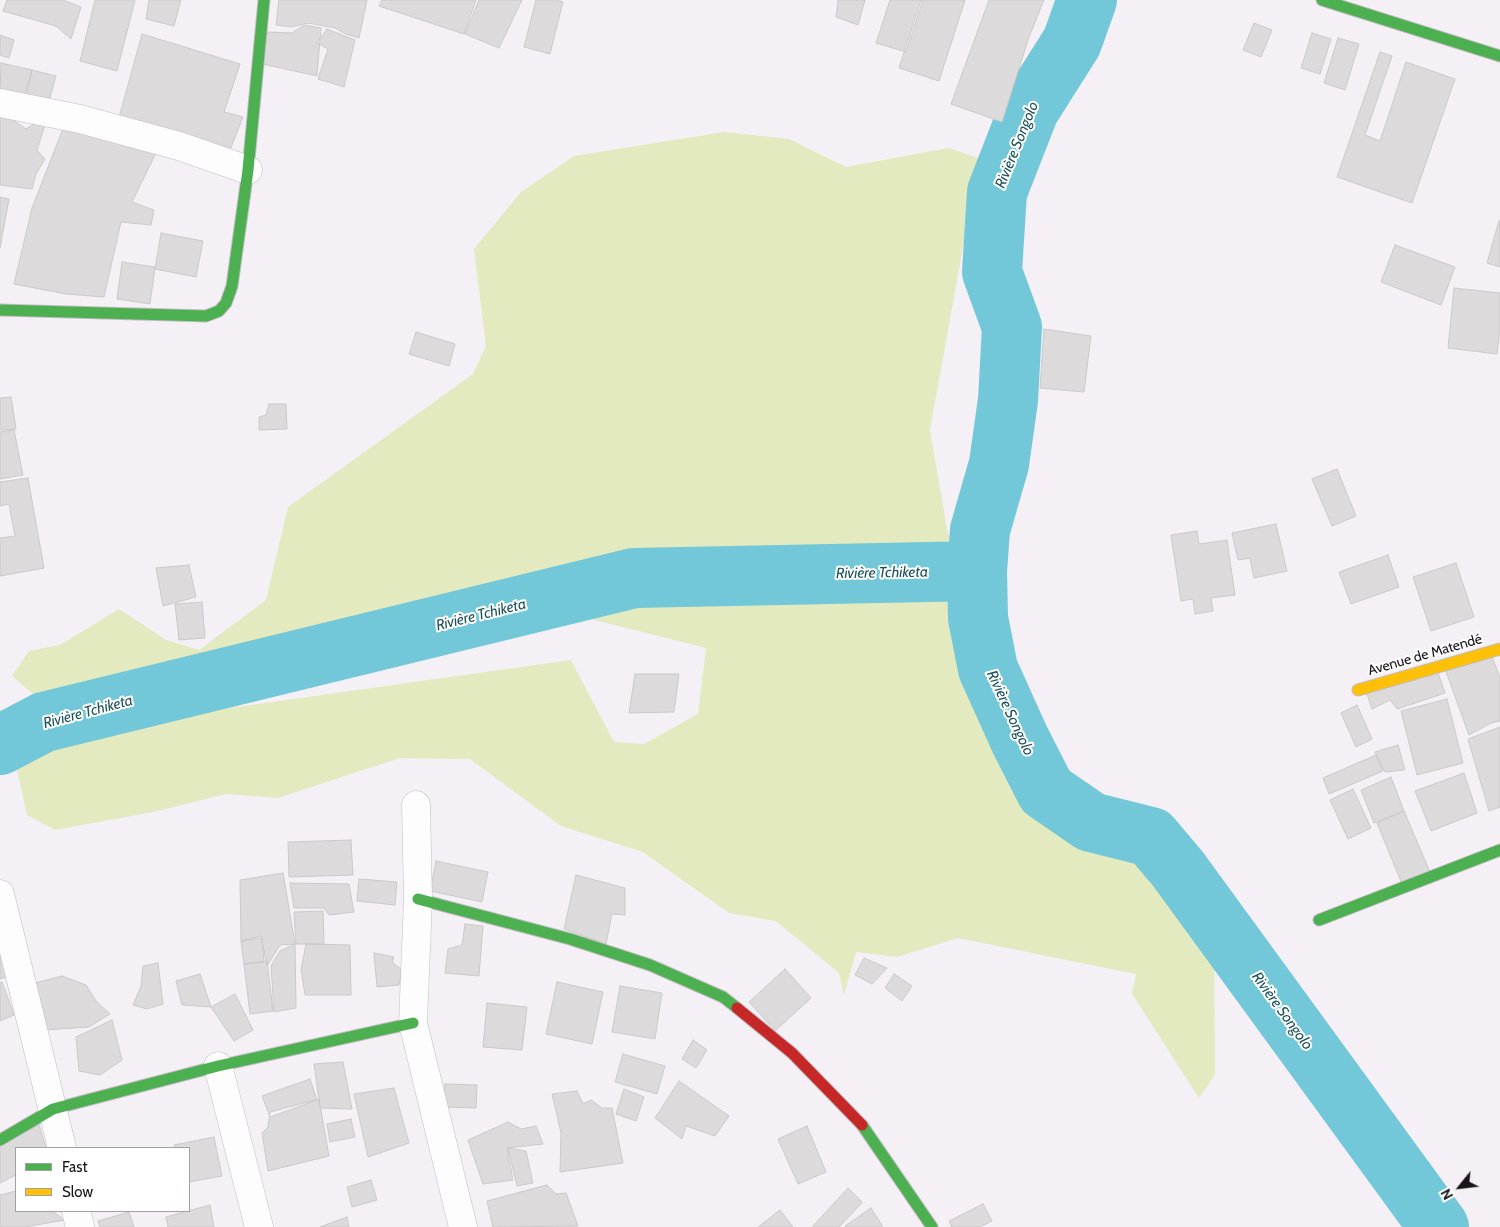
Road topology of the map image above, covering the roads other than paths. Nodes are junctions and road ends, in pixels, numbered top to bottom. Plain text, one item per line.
1 (264, 0) edge
2 (1322, 0) edge
3 (1500, 56) edge
4 (0, 103) edge
5 (248, 170) junction
6 (0, 310) edge
7 (1500, 649) edge
8 (1358, 690) dead end
9 (416, 805) dead end
10 (1500, 850) edge
11 (0, 894) edge
12 (418, 899) junction
13 (1319, 920) dead end
14 (413, 1023) junction
15 (218, 1066) junction
16 (53, 1109) junction
17 (0, 1140) edge
18 (62, 1147) edge
19 (76, 1212) edge
20 (80, 1227) edge
21 (259, 1227) edge
22 (463, 1227) edge
23 (932, 1227) edge

1 - 5 street
2 - 3 street
4 - 5 street
5 - 6 street
7 - 8 street, Avenue de Matendé
9 - 12 street
10 - 13 street
11 - 16 street
12 - 14 street
12 - 23 street
14 - 15 street
14 - 22 street
15 - 16 street
15 - 21 street
16 - 17 street
16 - 18 street
19 - 20 street

